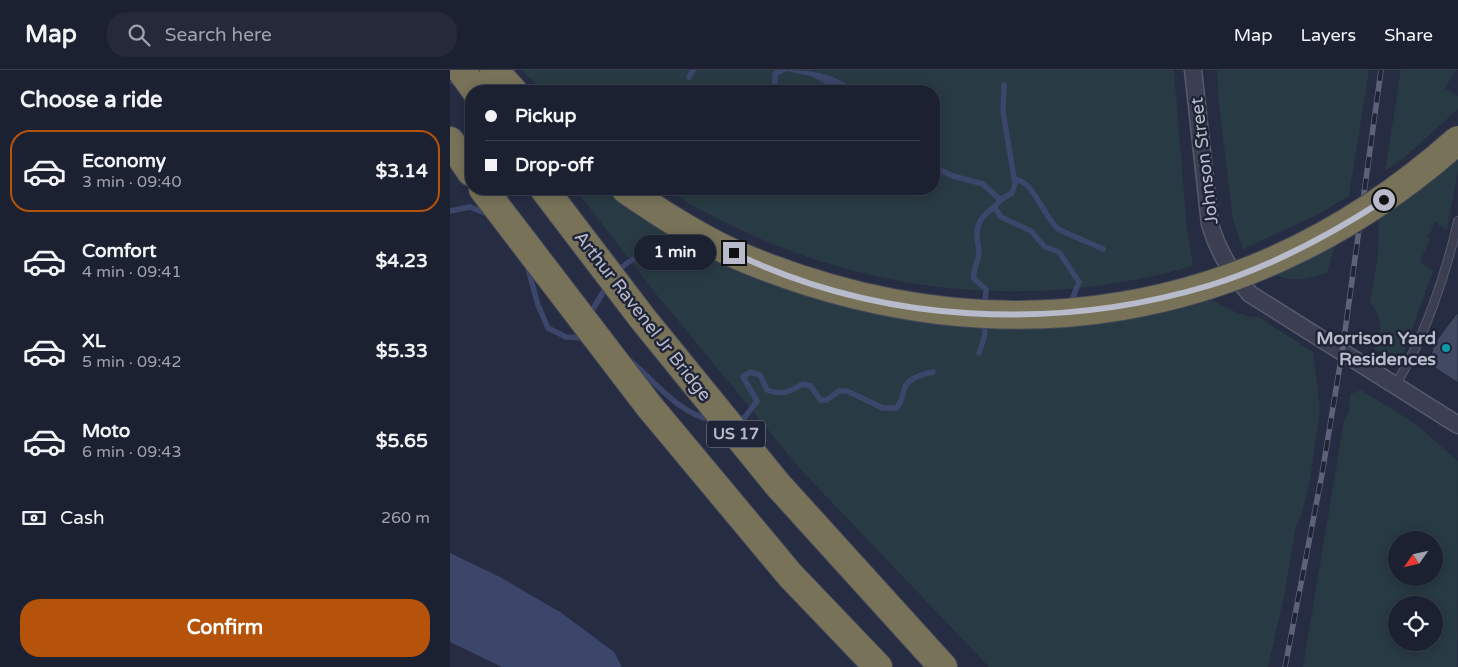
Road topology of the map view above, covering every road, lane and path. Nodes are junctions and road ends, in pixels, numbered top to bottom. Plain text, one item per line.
1 (461, 70) edge
2 (494, 70) edge
3 (1193, 70) edge
4 (472, 85) edge
5 (508, 85) edge
6 (1458, 140) edge
7 (450, 141) edge
8 (465, 163) edge
9 (488, 195) edge
10 (549, 195) edge
11 (634, 195) edge
12 (1458, 221) edge
13 (1394, 386) junction
14 (1458, 425) edge
15 (790, 575) junction
16 (857, 667) edge
17 (878, 667) edge
18 (943, 667) edge

1 - 4 highway
2 - 5 highway
3 - 13 street, Johnson Street
6 - 11 highway, bridge
7 - 8 highway
9 - 15 highway, US 17
10 - 18 highway, Arthur Ravenel Jr Bridge / US 17
12 - 13 lane
13 - 14 street, Johnson Street
15 - 16 highway
15 - 17 highway, US 17

